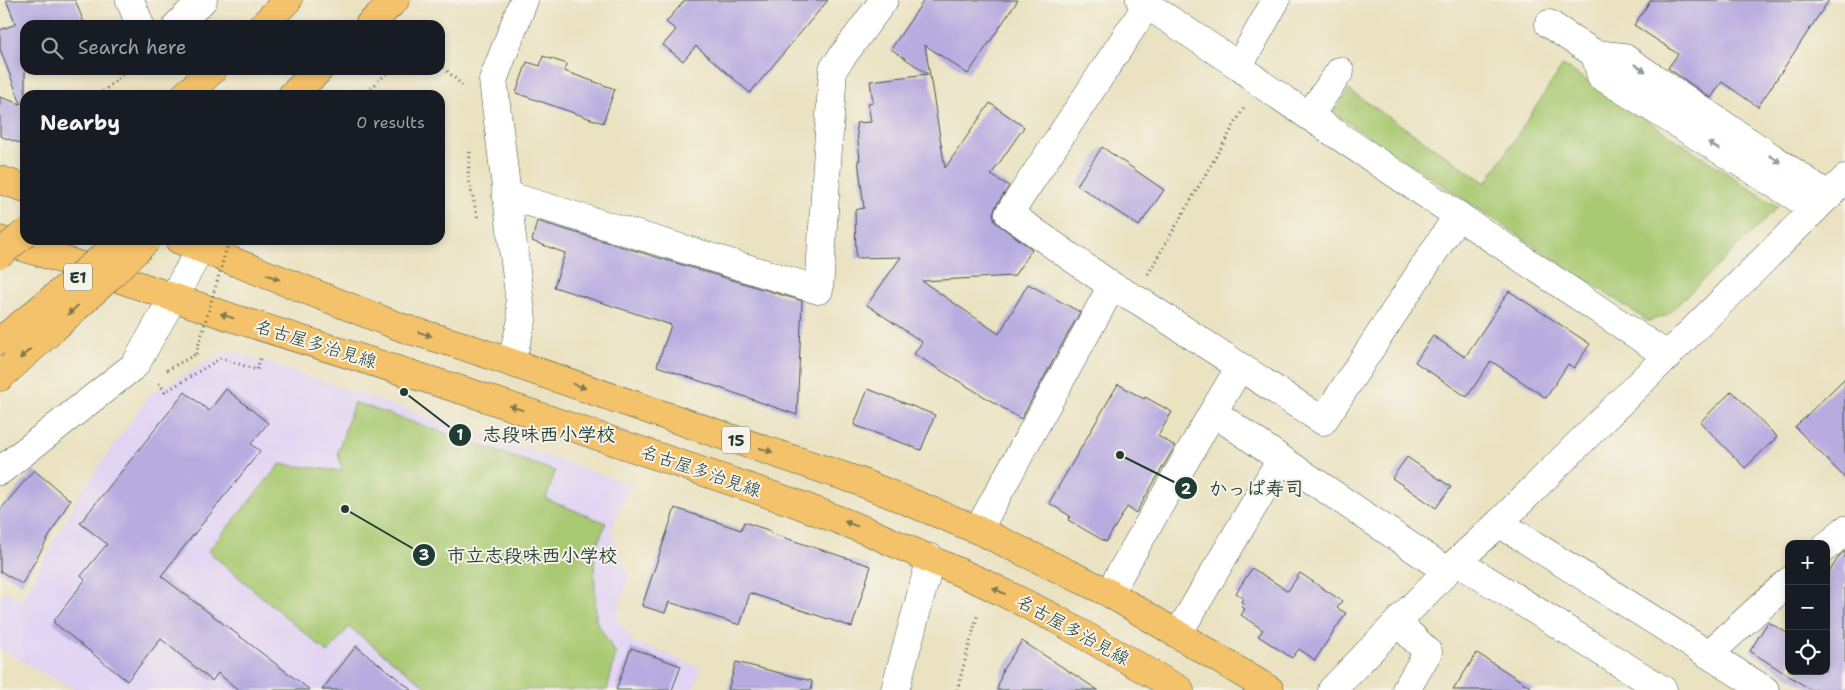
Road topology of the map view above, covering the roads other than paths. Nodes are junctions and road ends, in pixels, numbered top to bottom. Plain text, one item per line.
1 (130, 0) edge
2 (203, 0) edge
3 (288, 0) edge
4 (395, 0) edge
5 (524, 0) edge
6 (884, 0) edge
7 (1276, 0) edge
8 (1144, 2) edge
9 (138, 20) edge
10 (182, 20) edge
11 (268, 20) edge
12 (374, 20) edge
13 (1548, 24) dead end
14 (1239, 66) junction
15 (1340, 70) dead end
16 (208, 75) edge
17 (314, 75) edge
18 (191, 90) edge
19 (298, 90) edge
20 (1309, 116) junction
21 (0, 180) edge
22 (20, 186) edge
23 (506, 195) junction
24 (1829, 195) edge
25 (1458, 215) junction
26 (20, 237) edge
27 (0, 240) edge
28 (118, 245) edge
29 (141, 245) edge
30 (190, 245) edge
31 (193, 245) edge
32 (0, 254) edge
33 (1112, 286) junction
34 (173, 297) junction
35 (42, 322) junction
36 (0, 341) edge
37 (1668, 356) junction
38 (511, 362) junction
39 (1240, 367) junction
40 (0, 377) edge
41 (1213, 412) junction
42 (1281, 459) junction
43 (0, 472) edge
44 (1499, 523) junction
45 (978, 530) junction
46 (931, 558) junction
47 (1453, 567) junction
48 (1786, 585) edge
49 (1109, 593) junction
50 (1398, 622) junction
51 (1178, 634) junction
52 (1709, 654) junction
53 (895, 690) edge
54 (1180, 690) edge
55 (1270, 690) edge
56 (1332, 690) edge
57 (1406, 690) edge
58 (1663, 690) edge
59 (1765, 690) edge

1 - 9 street
2 - 10 street
3 - 11 main road
4 - 12 main road
5 - 23 street
6 - 23 street
7 - 14 street
8 - 14 street
8 - 33 street
13 - 24 street
14 - 20 street
15 - 20 street
16 - 18 main road
17 - 19 main road
20 - 25 street
21 - 22 main road
23 - 38 street
24 - 37 street
25 - 37 street
25 - 39 street
26 - 32 main road, bridge
27 - 34 main road, 名古屋多治見線 / 15
28 - 35 main road, E1, bridge
29 -> 35 main road, bridge
30 - 34 street
31 -> 38 main road, 15
33 - 39 street
33 - 45 street
34 - 43 street
46 -> 34 main road, 名古屋多治見線 / 15
35 - 36 main road, E1
35 -> 40 main road
37 - 44 street
38 -> 45 main road, 15
39 - 41 street
41 - 42 street
41 - 49 street
42 - 47 street
42 - 51 street
44 - 47 street
44 - 52 street
45 - 49 main road, 15
46 - 53 street
54 -> 46 main road, 名古屋多治見線 / 15
47 - 50 street
47 - 58 street
48 - 52 street
49 - 51 main road, 15
50 - 56 street
50 - 57 street
51 - 55 main road, 15
52 - 59 street

